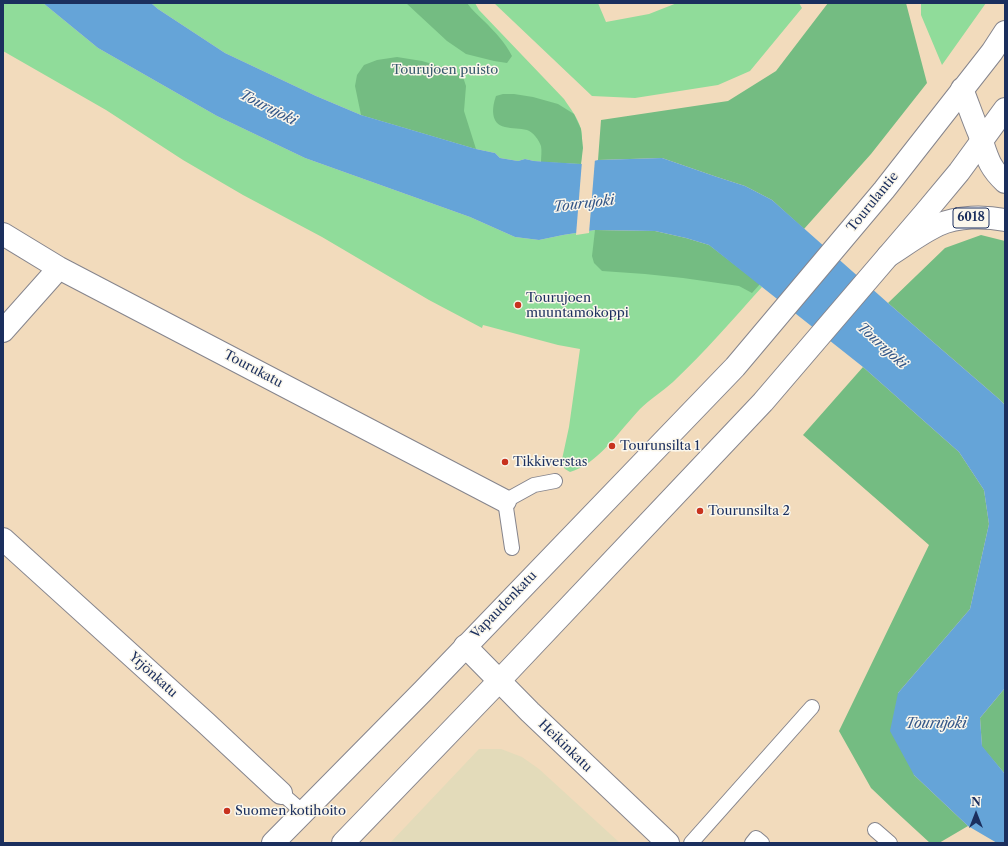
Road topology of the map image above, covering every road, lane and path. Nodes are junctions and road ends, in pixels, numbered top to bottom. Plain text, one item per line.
1 (1005, 32) edge
2 (962, 89) junction
3 (1005, 109) edge
4 (982, 141) junction
5 (1005, 182) edge
6 (931, 220) junction
7 (1005, 220) edge
8 (3, 234) edge
9 (59, 268) junction
10 (3, 331) edge
11 (736, 367) joint
12 (555, 481) dead end
13 (504, 501) junction
14 (3, 539) edge
15 (512, 548) dead end
16 (465, 646) junction
17 (500, 680) junction
18 (812, 708) dead end
19 (281, 793) joint
20 (303, 812) junction
21 (875, 830) dead end
22 (273, 843) edge
23 (343, 843) edge
24 (668, 843) edge
25 (691, 843) edge
26 (752, 843) edge
27 (762, 843) edge
28 (890, 843) edge

1 - 2 main road, Tourulantie
2 - 4 main road
2 - 11 main road, Tourulantie
3 - 4 main road
4 - 5 main road
4 - 6 main road
6 - 7 main road, 6018
6 - 17 main road, 6018
8 - 9 main road, Tourukatu
9 - 10 main road
9 - 13 main road, Tourukatu
11 - 16 main road, Vapaudenkatu
12 - 13 lane
13 - 15 lane
14 - 19 main road, Yrjönkatu
16 - 17 main road, Heikinkatu
16 - 20 main road, Vapaudenkatu
17 - 23 main road
17 - 24 main road, Heikinkatu
18 - 25 lane
19 - 20 lane, Yrjönkatu
20 - 22 main road, Vapaudenkatu
21 - 28 lane
26 - 27 lane

